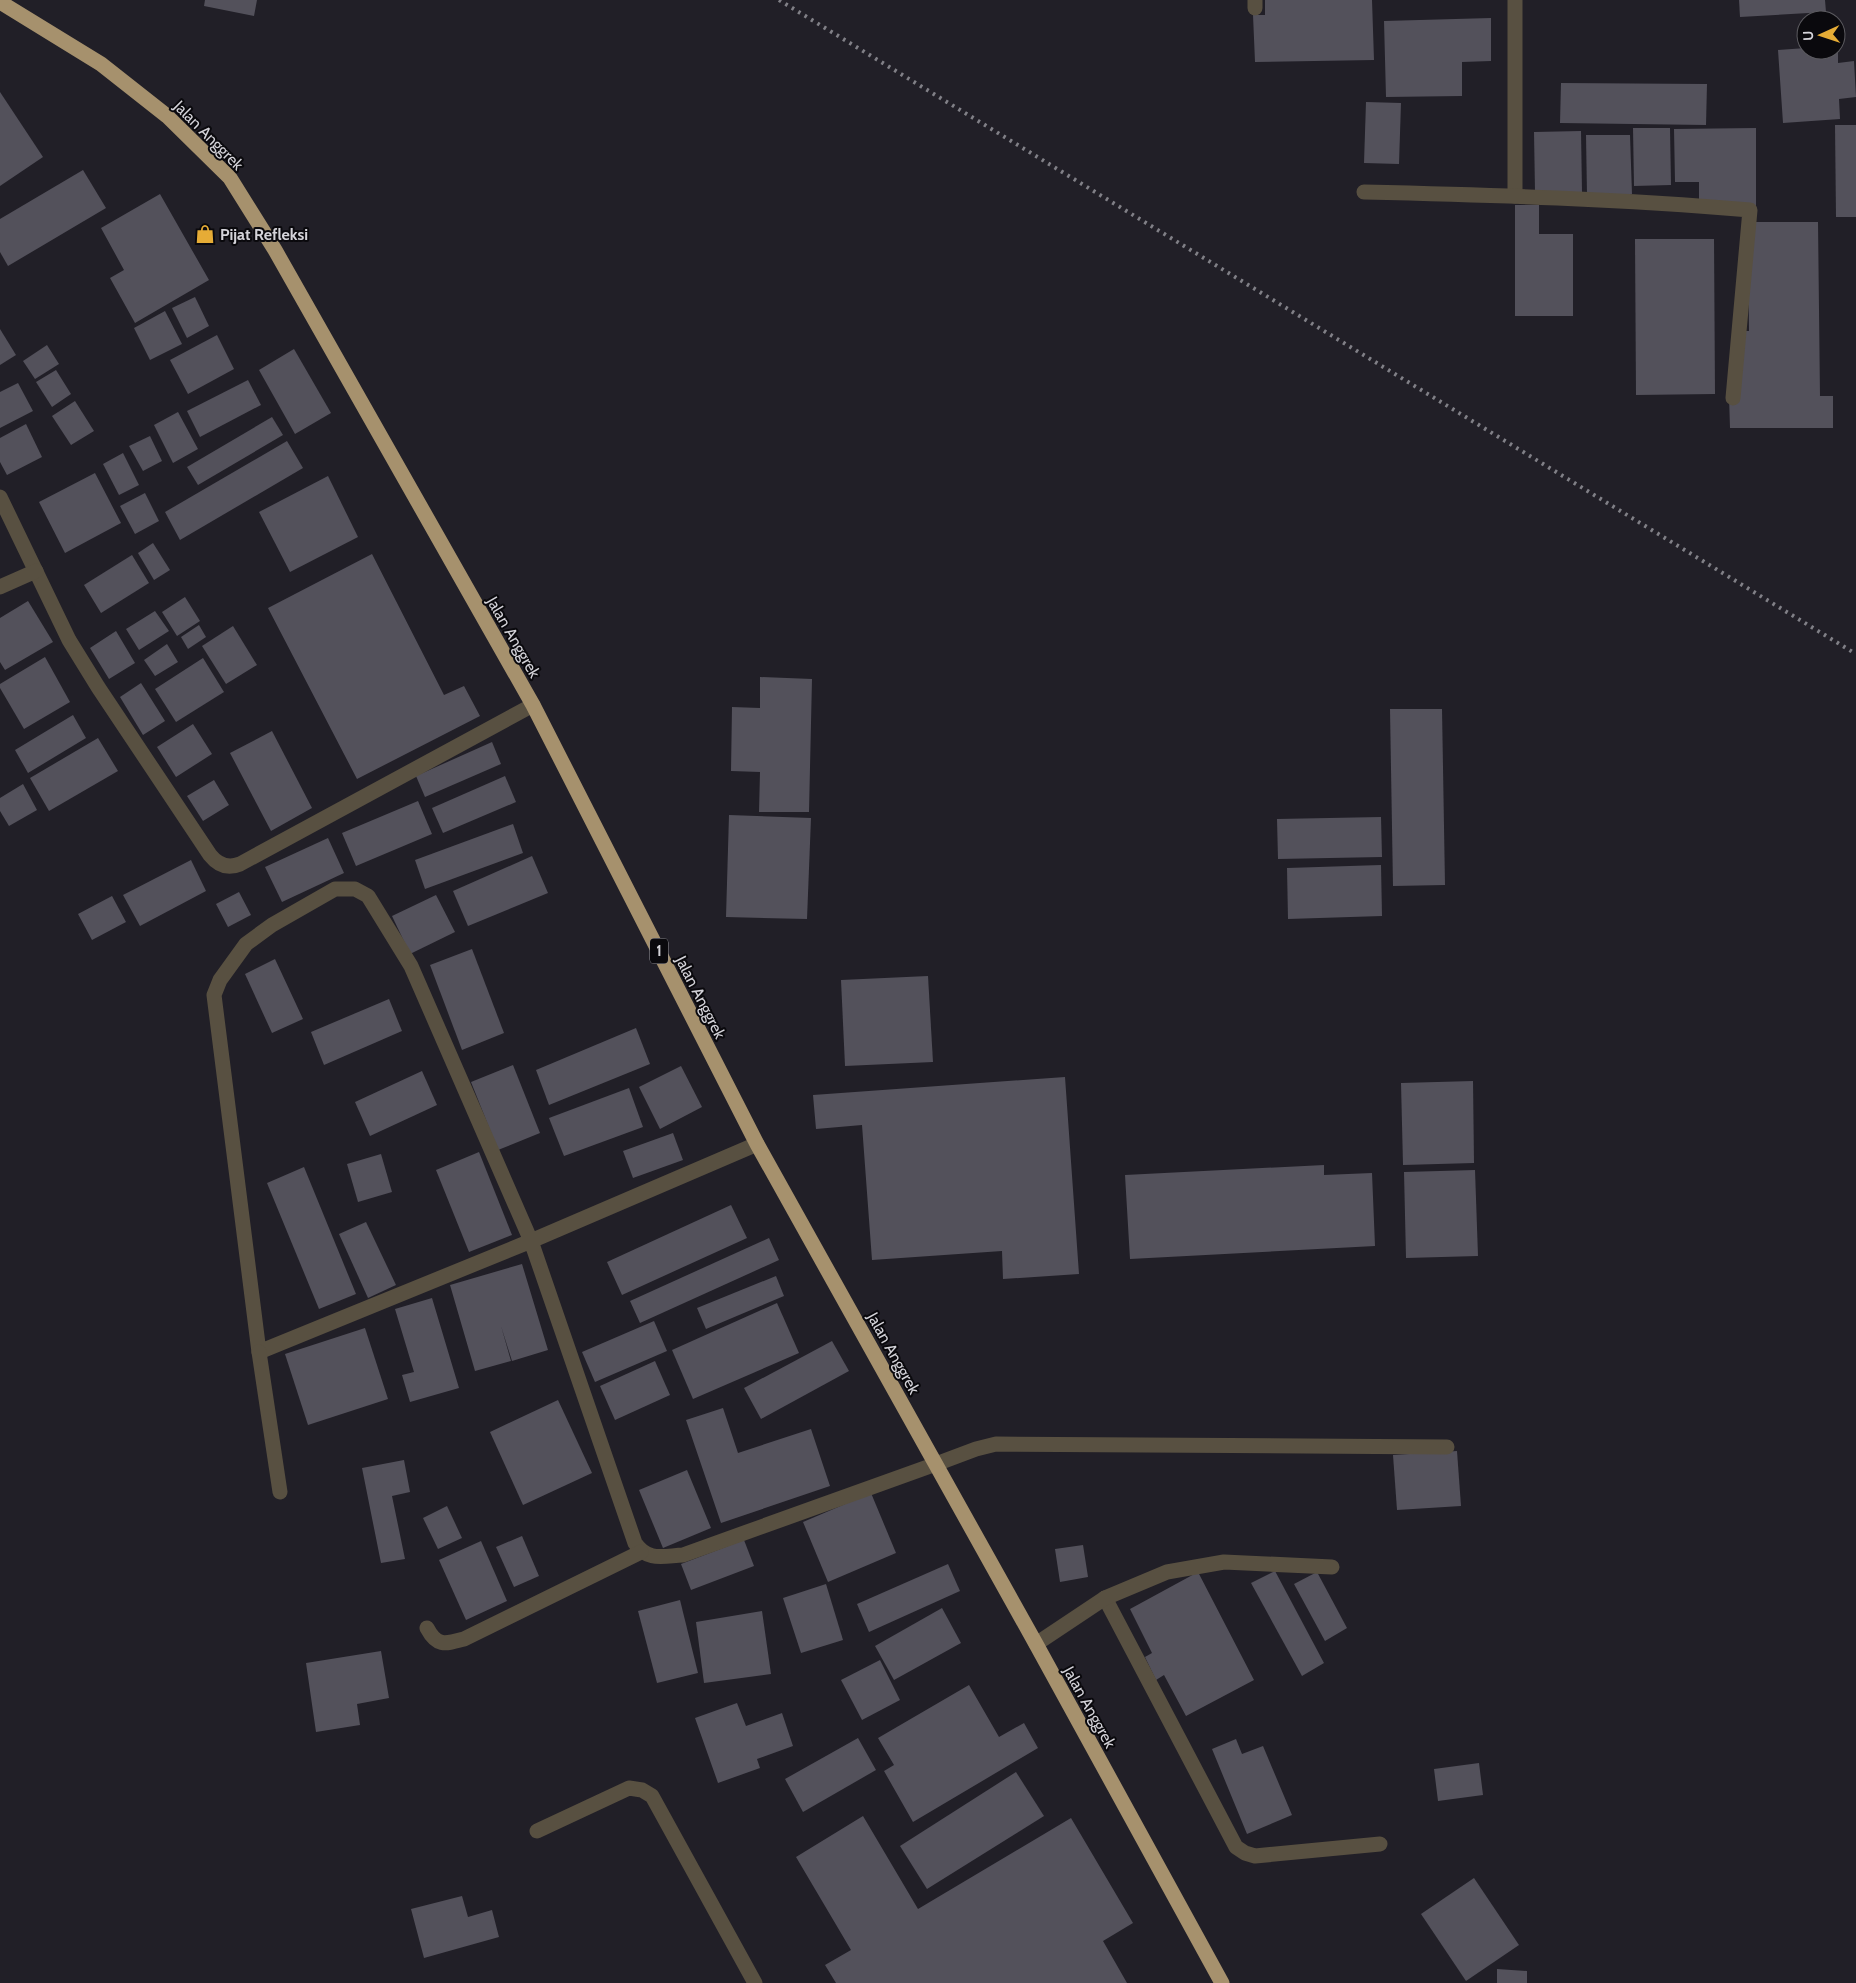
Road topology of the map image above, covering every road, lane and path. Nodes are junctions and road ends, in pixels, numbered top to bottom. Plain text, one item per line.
1 (1515, 0) edge
2 (0, 2) edge
3 (1364, 192) dead end
4 (1515, 196) junction
5 (1733, 398) dead end
6 (0, 497) edge
7 (36, 571) junction
8 (0, 587) edge
9 (532, 705) junction
10 (757, 1144) junction
11 (531, 1241) junction
12 (259, 1352) junction
13 (1447, 1447) dead end
14 (936, 1464) junction
15 (280, 1492) dead end
16 (641, 1552) junction
17 (1332, 1568) dead end
18 (1105, 1598) junction
19 (427, 1628) dead end
20 (1036, 1644) junction
21 (537, 1832) dead end
22 (1380, 1844) dead end
23 (754, 1983) edge
24 (1222, 1983) edge

1 - 4 street
2 - 9 highway, Jalan Anggrek / 1
3 - 4 street
4 - 5 street
6 - 7 street
7 - 8 street
7 - 9 street
9 - 10 highway, Jalan Anggrek / 1
10 - 11 street
10 - 14 highway, Jalan Anggrek / 1
11 - 12 street
11 - 12 street
11 - 16 street
12 - 15 street
13 - 14 street
14 - 16 street
14 - 20 highway, Jalan Anggrek / 1
16 - 19 street
17 - 18 street
18 - 20 street
18 - 22 street
20 - 24 highway, Jalan Anggrek / 1
21 - 23 street

